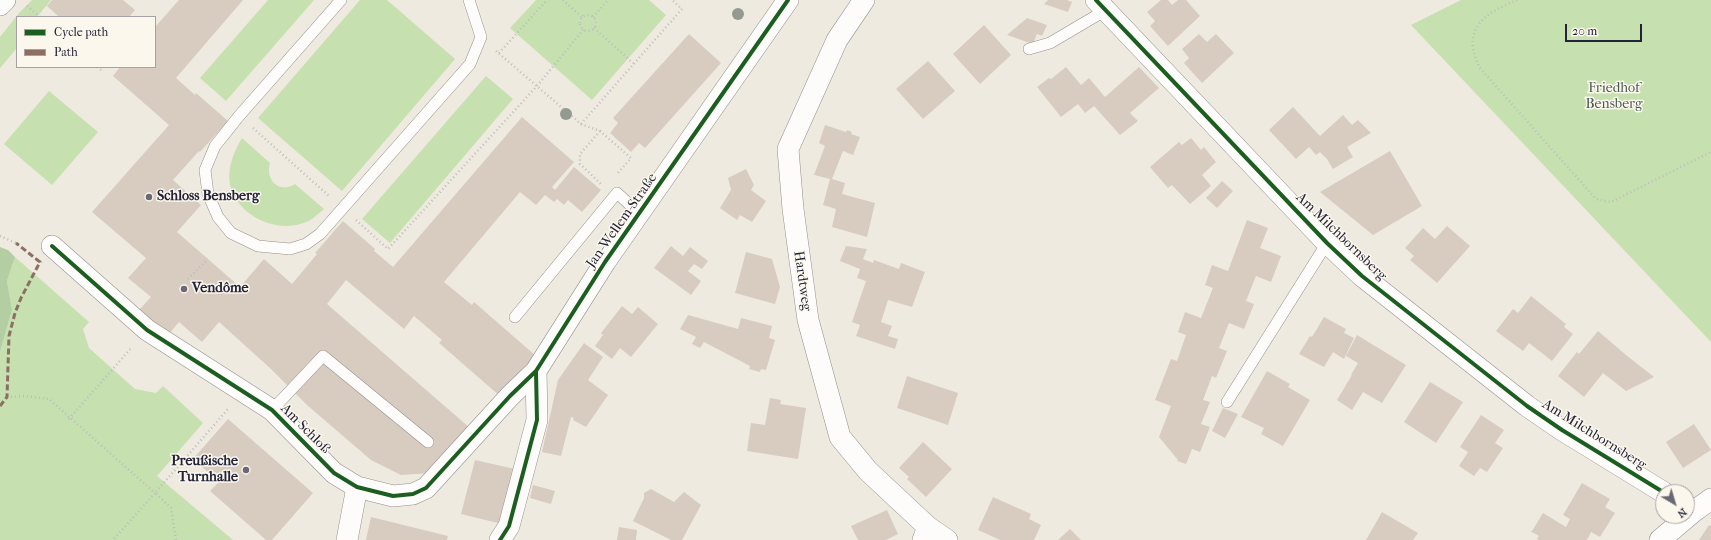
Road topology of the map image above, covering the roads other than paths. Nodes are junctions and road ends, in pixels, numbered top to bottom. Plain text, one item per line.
1 (5, 0) edge
2 (341, 0) edge
3 (469, 0) edge
4 (788, 0) edge
5 (864, 0) edge
6 (0, 5) edge
7 (1101, 5) edge
8 (1029, 49) dead end
9 (640, 214) junction
10 (1327, 243) junction
11 (52, 246) dead end
12 (515, 317) dead end
13 (536, 371) junction
14 (1227, 402) dead end
15 (272, 410) junction
16 (428, 442) dead end
17 (357, 487) junction
18 (1655, 487) edge
19 (1711, 499) edge
20 (1695, 507) edge
21 (1676, 524) edge
22 (926, 534) edge
23 (346, 540) edge
24 (500, 540) edge
25 (947, 540) edge
26 (1660, 540) edge

1 - 6 street
2 - 3 lane
4 - 9 street, Jan-Wellem-Straße
5 - 22 street, Hardtweg
7 - 8 lane
7 - 10 street, Am Milchbornsberg
9 - 12 lane
9 - 13 street, Jan-Wellem-Straße
10 - 14 lane
10 - 18 street, Am Milchbornsberg
11 - 15 street, Am Schloß
13 - 17 street, Am Schloß
13 - 24 street
15 - 16 lane
15 - 17 street, Am Schloß
17 - 23 street
19 - 20 street
21 - 26 street
22 - 25 street, Hardtweg

